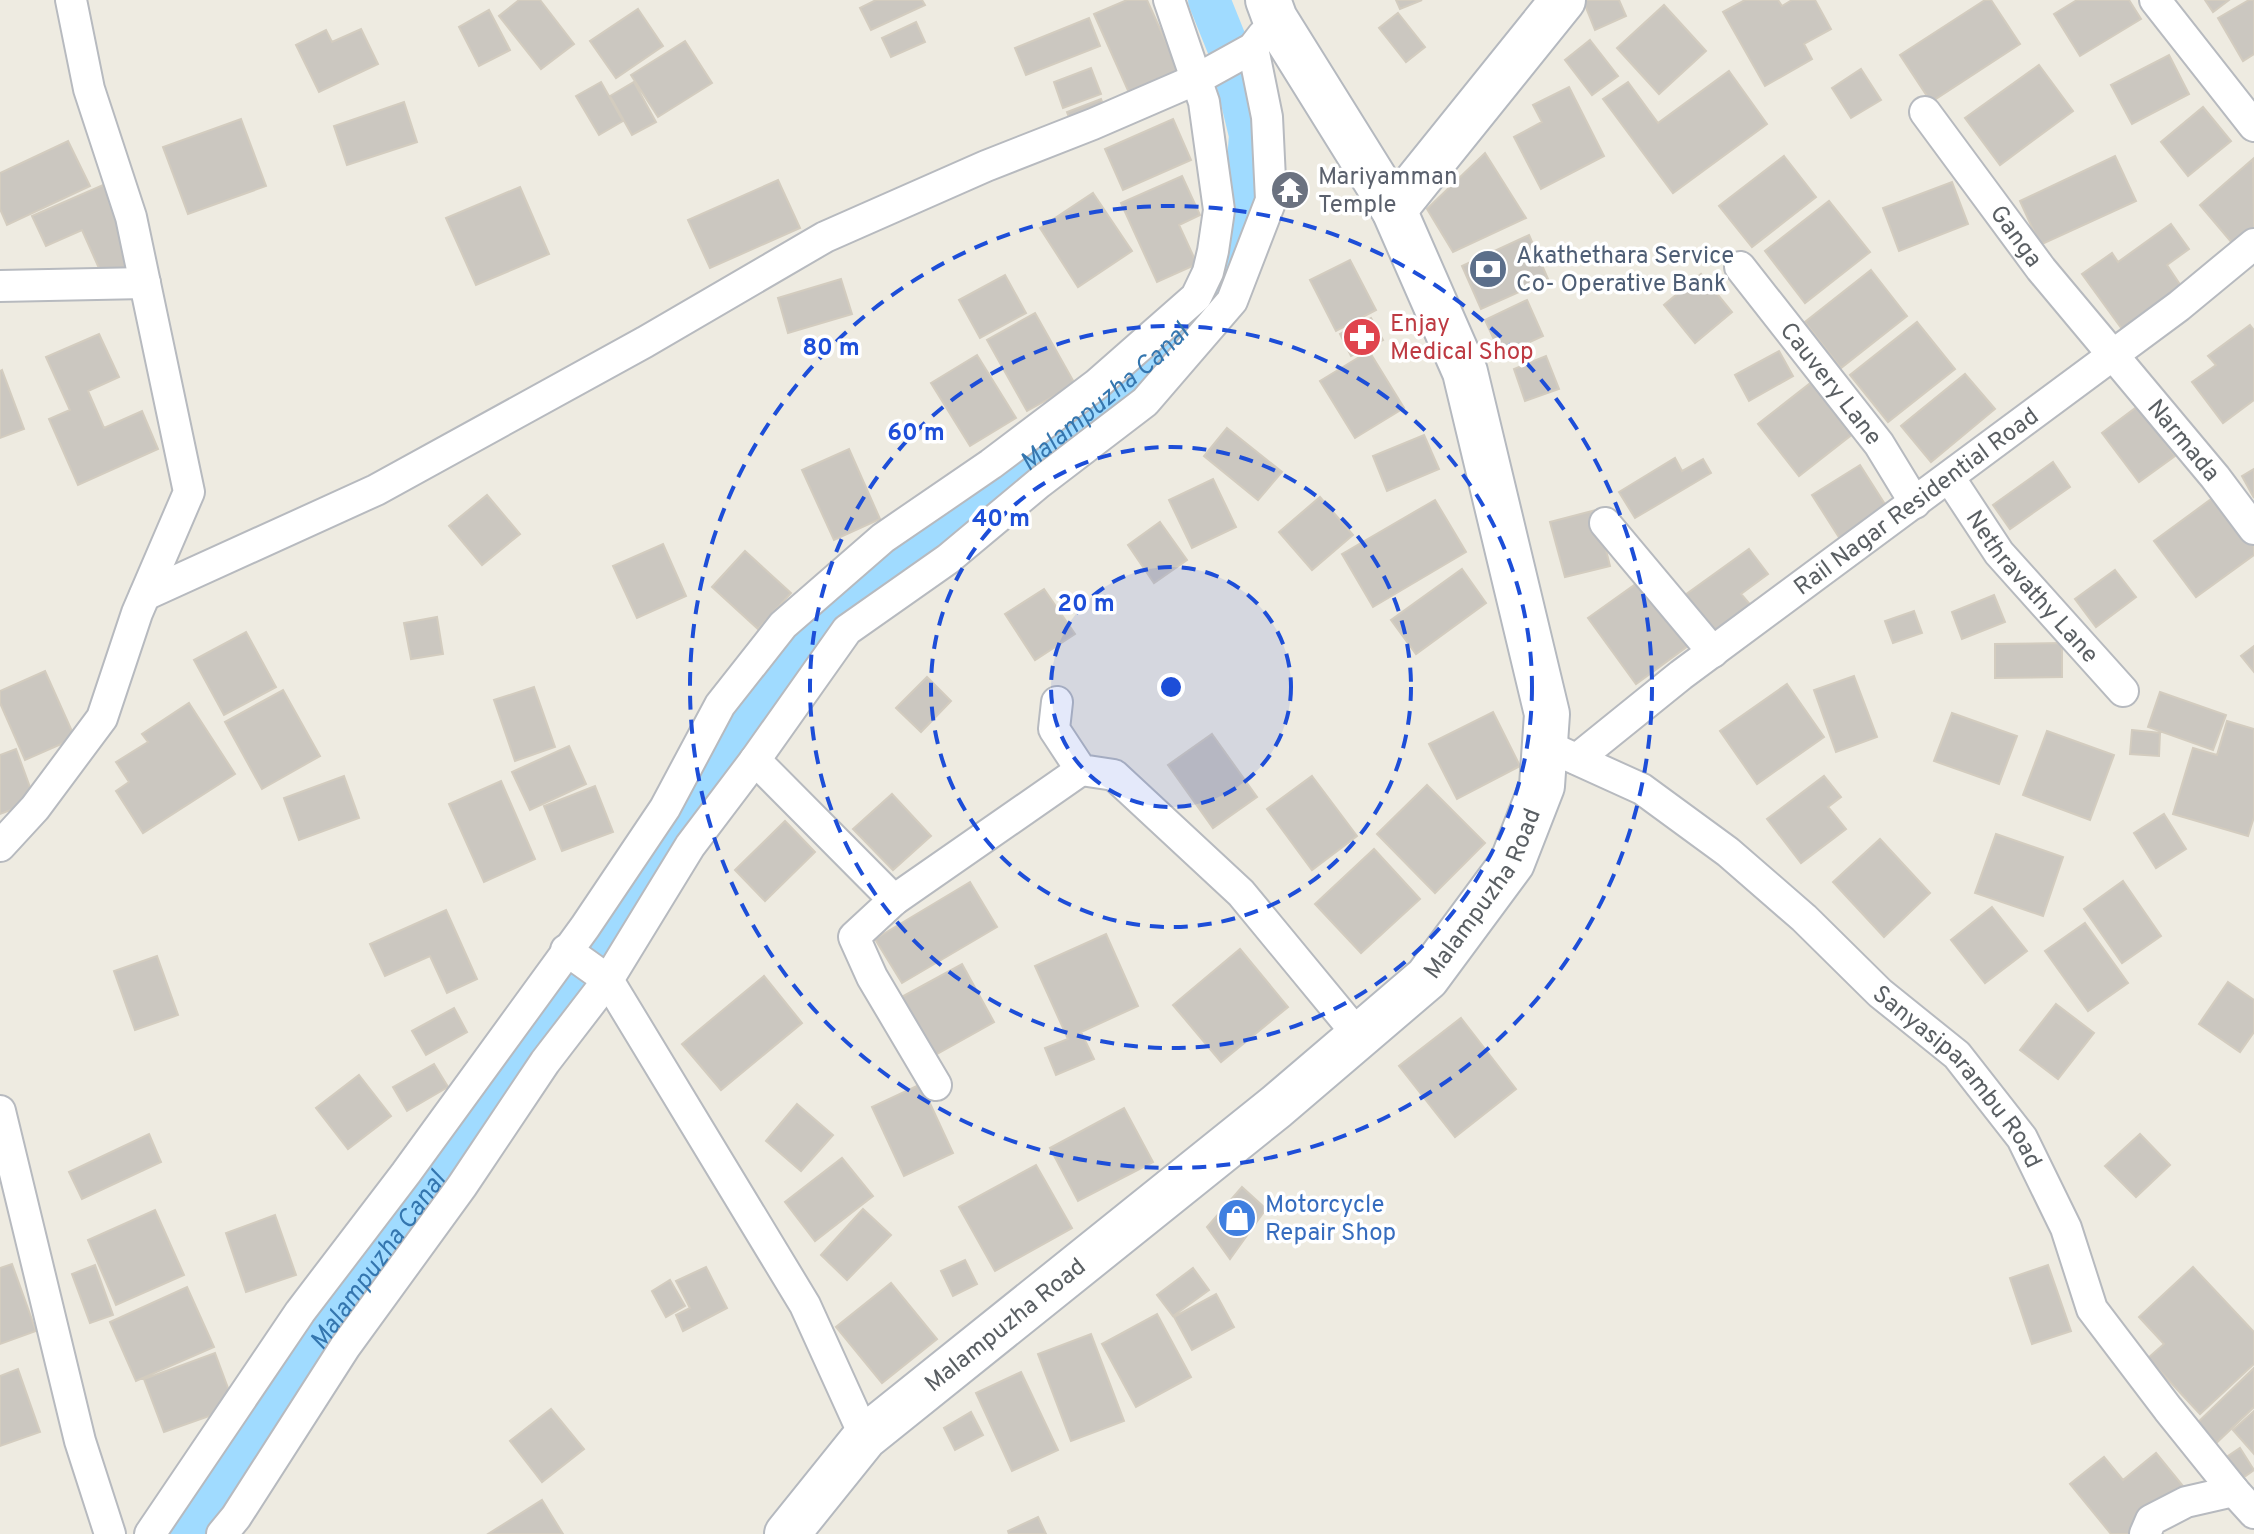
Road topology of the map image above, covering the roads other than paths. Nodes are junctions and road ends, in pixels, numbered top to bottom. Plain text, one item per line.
1 (71, 0) edge
2 (1169, 0) edge
3 (1563, 0) edge
4 (2155, 0) edge
5 (1265, 22) edge
6 (1197, 79) junction
7 (1925, 112) dead end
8 (2254, 126) edge
9 (1394, 210) junction
10 (2254, 244) edge
11 (1740, 267) dead end
12 (145, 283) junction
13 (0, 286) edge
14 (2112, 354) junction
15 (1949, 477) junction
16 (1915, 503) junction
17 (1605, 523) dead end
18 (2254, 529) edge
19 (145, 595) junction
20 (1713, 652) junction
21 (2123, 691) dead end
22 (1057, 702) dead end
23 (1561, 752) junction
24 (755, 760) junction
25 (1081, 770) junction
26 (0, 846) edge
27 (894, 900) junction
28 (566, 950) junction
29 (608, 980) junction
30 (1359, 1036) junction
31 (936, 1085) dead end
32 (0, 1111) edge
33 (865, 1437) junction
34 (2244, 1502) edge
35 (110, 1534) edge
36 (150, 1534) edge
37 (222, 1534) edge
38 (787, 1534) edge
39 (2145, 1534) edge

1 - 12 street
2 - 6 street
3 - 9 main road
4 - 8 street
5 - 6 street
5 - 9 main road, Malampuzha Road
5 - 24 street
6 - 19 street
6 - 28 street
7 - 14 street, Ganga
9 - 23 main road, Malampuzha Road
10 - 14 street, Rail Nagar Residential Road
11 - 16 street, Cauvery Lane
12 - 13 street
12 - 19 street
14 - 15 street, Rail Nagar Residential Road
14 - 18 street, Narmada
15 - 16 street, Rail Nagar Residential Road
15 - 21 street, Nethravathy Lane
16 - 20 street, Rail Nagar Residential Road
17 - 20 street
19 - 26 street
20 - 23 street, Rail Nagar Residential Road
22 - 25 street
23 - 30 main road, Malampuzha Road
23 - 34 street, Sanyasiparambu Road
24 - 27 street
24 - 29 street
25 - 27 street
25 - 30 street
27 - 31 street
28 - 29 street
28 - 36 street
29 - 33 street
29 - 37 street
30 - 33 main road, Malampuzha Road
32 - 35 street
33 - 38 main road, Malampuzha Road
34 - 39 street

